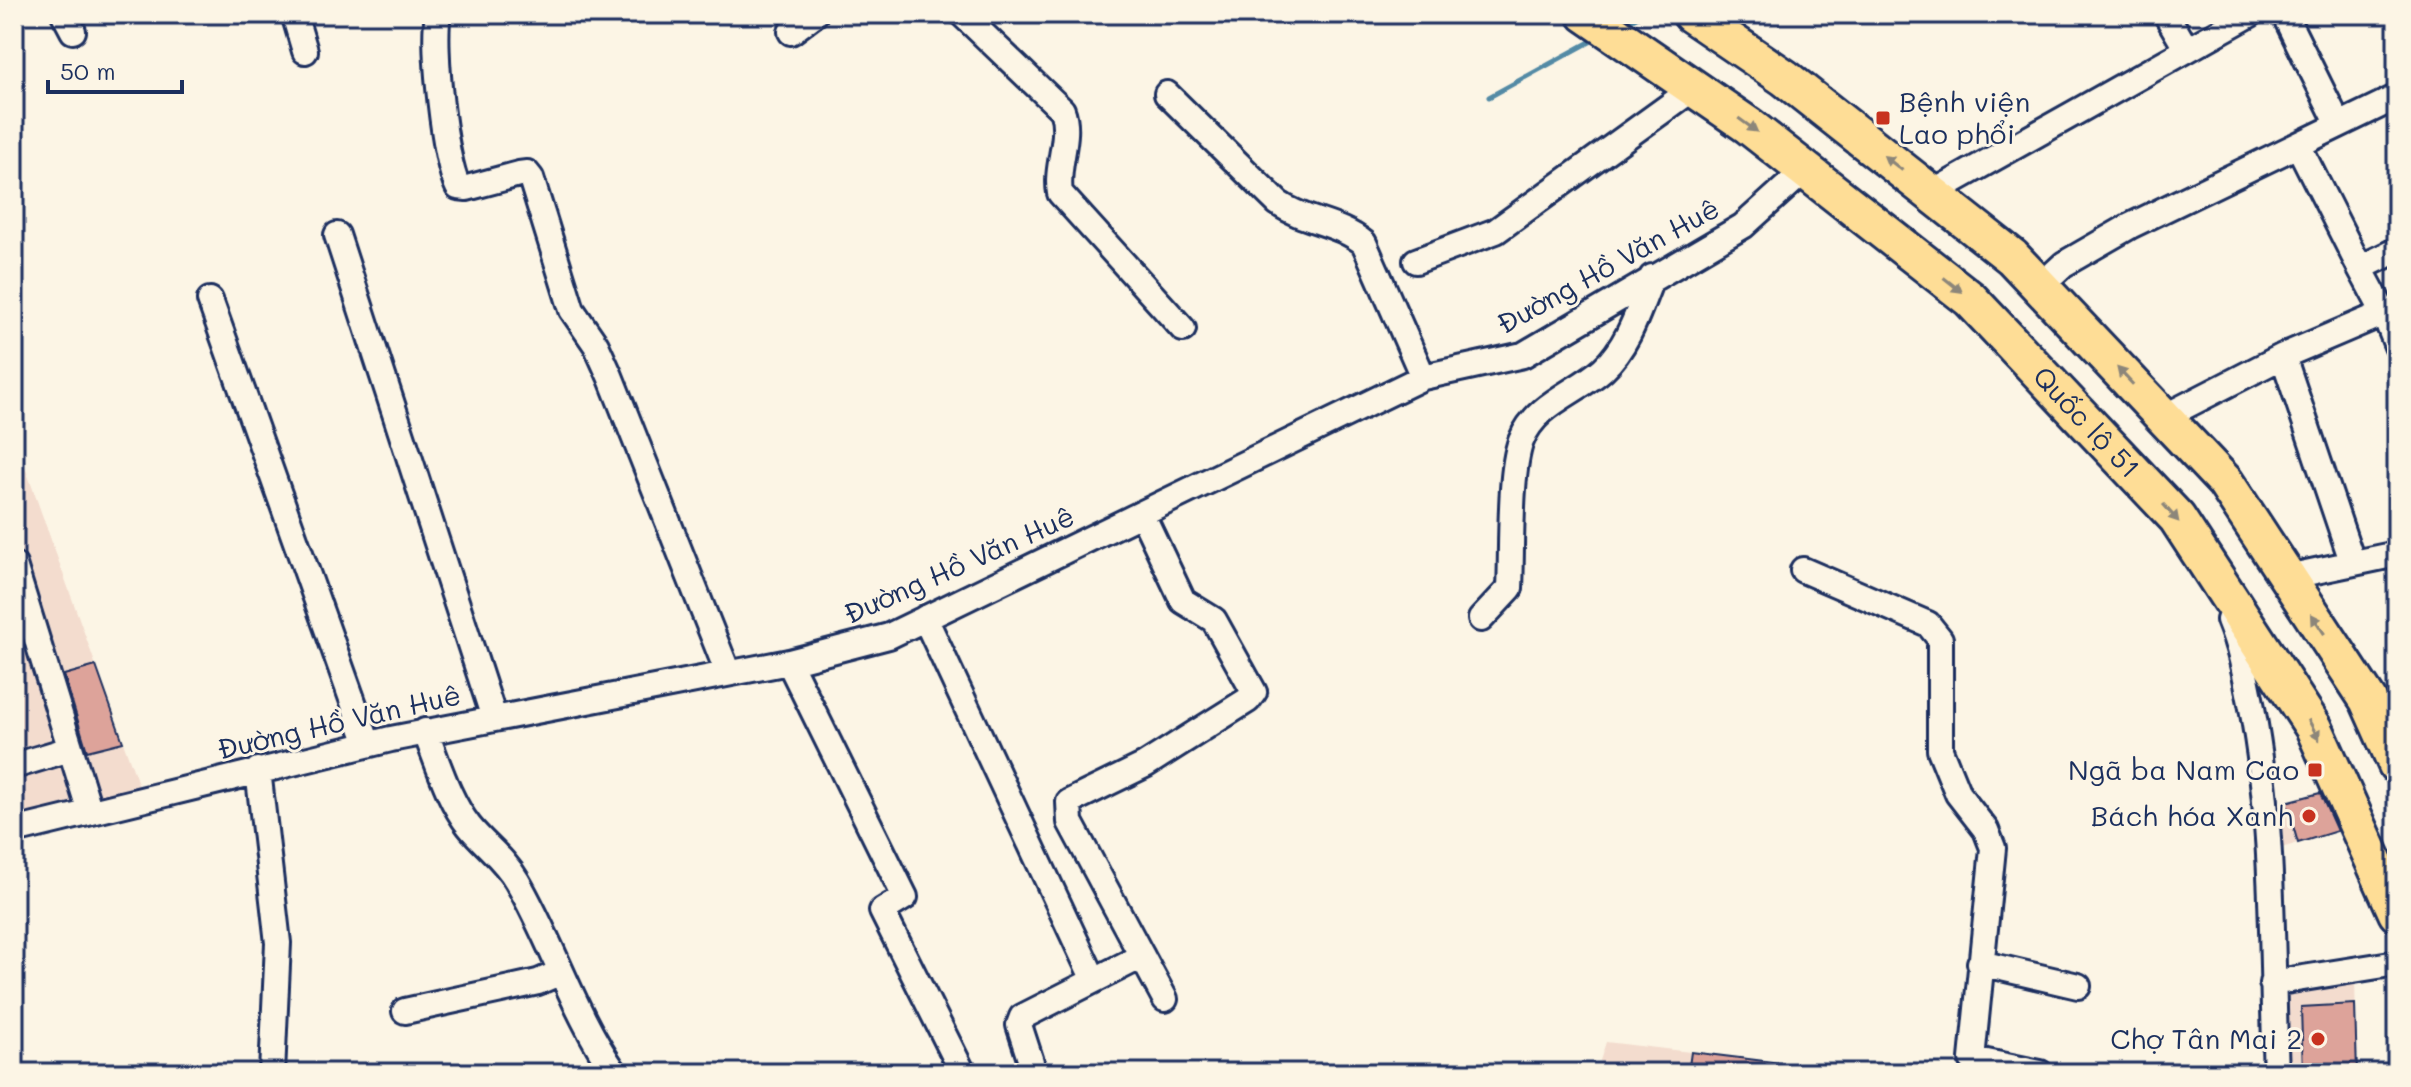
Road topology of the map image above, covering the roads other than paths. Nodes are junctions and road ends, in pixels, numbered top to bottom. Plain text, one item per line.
1 (294, 14) edge
2 (438, 14) edge
3 (815, 14) edge
4 (962, 14) edge
5 (1691, 14) edge
6 (1720, 14) edge
7 (2166, 14) edge
8 (2251, 14) edge
9 (2284, 14) edge
10 (1588, 15) edge
11 (791, 32) dead end
12 (2187, 50) junction
13 (305, 51) dead end
14 (1746, 52) junction
15 (1694, 88) junction
16 (1167, 94) dead end
17 (2397, 97) edge
18 (2339, 125) junction
19 (2298, 145) junction
20 (1805, 170) junction
21 (1932, 193) junction
22 (337, 235) dead end
23 (2397, 250) edge
24 (1416, 261) dead end
25 (2360, 268) junction
26 (1652, 277) junction
27 (2040, 286) junction
28 (210, 300) dead end
29 (2384, 313) junction
30 (1183, 329) dead end
31 (2396, 339) edge
32 (2283, 356) junction
33 (1423, 377) junction
34 (2164, 417) junction
35 (1142, 514) junction
36 (2397, 554) edge
37 (2203, 557) junction
38 (2352, 561) junction
39 (14, 565) edge
40 (1803, 570) dead end
41 (2287, 577) junction
42 (925, 618) junction
43 (1481, 619) dead end
44 (789, 662) junction
45 (728, 673) junction
46 (494, 718) junction
47 (425, 731) junction
48 (368, 744) junction
49 (70, 749) junction
50 (2395, 756) edge
51 (14, 766) edge
52 (258, 770) junction
53 (90, 812) junction
54 (14, 831) edge
55 (2397, 913) edge
56 (1142, 956) junction
57 (1980, 963) junction
58 (2397, 963) edge
59 (559, 973) junction
60 (1093, 978) junction
61 (2272, 983) junction
62 (2078, 986) dead end
63 (1165, 999) dead end
64 (405, 1011) dead end
65 (1031, 1062) dead end
66 (604, 1070) edge
67 (272, 1073) edge
68 (963, 1073) edge
69 (2040, 1073) edge
70 (2276, 1073) edge

1 - 13 street
2 - 45 street
3 - 11 street
4 - 30 street
5 - 14 highway
6 - 14 street
7 - 12 street
8 - 12 street
9 - 18 street
10 - 15 highway, Quốc lộ 51
12 - 21 street
21 -> 14 highway
15 -> 20 highway, Quốc lộ 51
15 - 24 street
16 - 33 street
17 - 18 street
18 - 19 street
19 - 25 street
19 - 27 street
20 - 26 street, Đường Hồ Văn Huê
20 -> 37 highway, Quốc lộ 51
21 - 27 highway
22 - 46 street
23 - 25 street
25 - 29 street
26 - 33 street, Đường Hồ Văn Huê
26 - 43 street
34 -> 27 highway
28 - 48 street
29 - 31 street
29 - 32 street
32 - 34 street
32 - 38 street
33 - 35 street, Đường Hồ Văn Huê
34 - 41 highway
35 - 42 street, Đường Hồ Văn Huê
35 - 56 street
36 - 38 street
37 -> 55 highway, Quốc lộ 51
37 - 61 street
38 - 41 street
39 - 49 street
40 - 57 street
50 -> 41 highway
42 - 44 street, Đường Hồ Văn Huê
42 - 60 street
44 - 45 street, Đường Hồ Văn Huê
44 - 68 street
45 - 46 street, Đường Hồ Văn Huê
46 - 47 street, Đường Hồ Văn Huê
47 - 48 street, Đường Hồ Văn Huê
47 - 59 street
48 - 52 street, Đường Hồ Văn Huê
49 - 51 street
49 - 53 street
52 - 53 street, Đường Hồ Văn Huê
52 - 67 street
53 - 54 street, Đường Hồ Văn Huê
56 - 60 street
56 - 63 street
57 - 62 street
57 - 69 street
58 - 61 street
59 - 64 street
59 - 66 street
60 - 65 street
61 - 70 street

